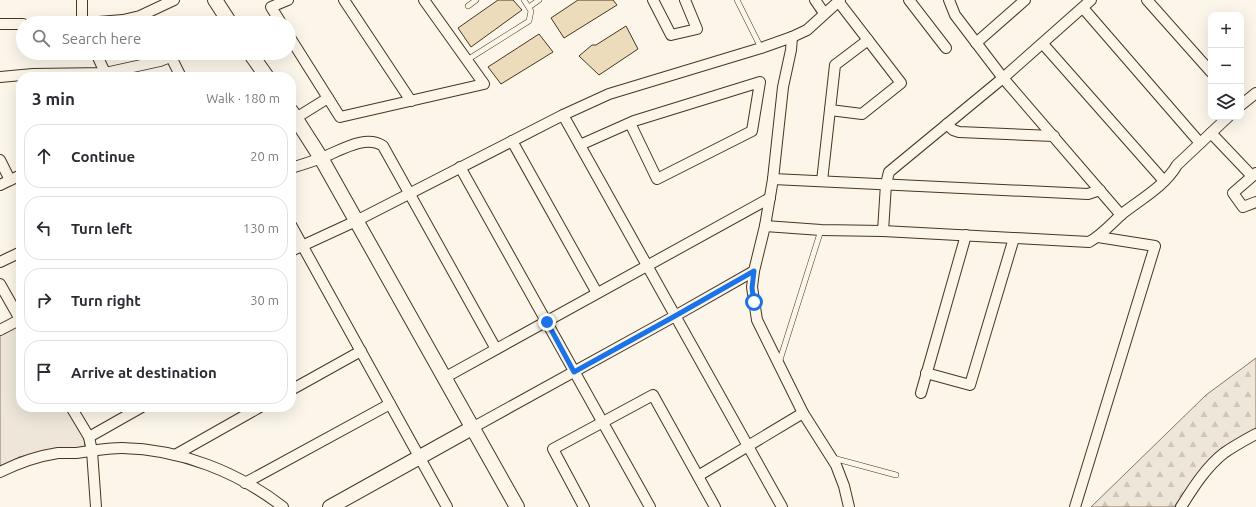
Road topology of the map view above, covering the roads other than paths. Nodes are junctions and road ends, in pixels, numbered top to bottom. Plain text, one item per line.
1 (82, 0) edge
2 (174, 0) edge
3 (215, 0) edge
4 (288, 0) edge
5 (344, 0) edge
6 (424, 0) edge
7 (476, 0) edge
8 (524, 0) edge
9 (539, 0) edge
10 (653, 0) edge
11 (685, 0) edge
12 (737, 0) edge
13 (815, 0) edge
14 (909, 0) edge
15 (949, 0) edge
16 (1025, 0) edge
17 (1091, 0) edge
18 (1148, 0) edge
19 (839, 1) edge
20 (468, 6) dead end
21 (529, 7) junction
22 (1083, 8) junction
23 (824, 13) junction
24 (82, 16) edge
25 (140, 16) edge
26 (225, 16) edge
27 (277, 16) edge
28 (0, 24) edge
29 (16, 24) edge
30 (792, 37) junction
31 (868, 40) junction
32 (976, 43) junction
33 (1043, 44) junction
34 (296, 47) edge
35 (761, 48) junction
36 (946, 48) dead end
37 (99, 60) edge
38 (162, 60) edge
39 (176, 60) edge
40 (255, 60) edge
41 (467, 61) junction
42 (1208, 69) edge
43 (105, 72) edge
44 (118, 72) edge
45 (180, 72) edge
46 (263, 72) edge
47 (0, 77) edge
48 (16, 77) edge
49 (1003, 78) junction
50 (1256, 93) edge
51 (328, 98) junction
52 (411, 101) junction
53 (1244, 103) edge
54 (830, 110) junction
55 (296, 115) edge
56 (563, 115) junction
57 (1225, 120) edge
58 (296, 122) edge
59 (630, 123) junction
60 (947, 124) junction
61 (1211, 133) junction
62 (1054, 136) junction
63 (512, 141) junction
64 (1200, 143) junction
65 (580, 145) junction
66 (320, 158) junction
67 (0, 160) edge
68 (296, 166) edge
69 (460, 167) junction
70 (1254, 174) edge
71 (16, 177) edge
72 (773, 179) junction
73 (10, 180) junction
74 (822, 181) junction
75 (1164, 181) junction
76 (886, 184) junction
77 (0, 185) edge
78 (1100, 190) junction
79 (409, 193) junction
80 (770, 198) junction
81 (1256, 202) edge
82 (1121, 215) junction
83 (356, 221) junction
84 (765, 226) junction
85 (821, 230) junction
86 (883, 231) junction
87 (296, 233) edge
88 (966, 235) junction
89 (1014, 238) junction
90 (1098, 238) junction
91 (303, 245) junction
92 (296, 248) edge
93 (16, 254) edge
94 (0, 262) edge
95 (647, 265) junction
96 (754, 271) junction
97 (0, 284) edge
98 (597, 293) junction
99 (16, 311) edge
100 (675, 316) junction
101 (16, 322) edge
102 (547, 322) junction
103 (0, 330) edge
104 (496, 349) junction
105 (361, 350) junction
106 (779, 364) junction
107 (574, 372) junction
108 (926, 373) junction
109 (444, 378) junction
110 (296, 387) edge
111 (920, 393) dead end
112 (390, 404) junction
113 (74, 412) edge
114 (133, 412) edge
115 (251, 412) edge
116 (803, 413) junction
117 (603, 421) junction
118 (472, 428) junction
119 (1256, 434) edge
120 (89, 437) junction
121 (748, 446) junction
122 (92, 451) junction
123 (175, 455) junction
124 (420, 458) junction
125 (832, 458) junction
126 (0, 472) edge
127 (896, 475) dead end
128 (698, 476) junction
129 (245, 483) junction
130 (96, 507) edge
131 (283, 507) edge
132 (330, 507) edge
133 (447, 507) edge
134 (517, 507) edge
135 (584, 507) edge
136 (650, 507) edge
137 (715, 507) edge
138 (782, 507) edge
139 (849, 507) edge
140 (1075, 507) edge
141 (1181, 507) edge

1 - 24 street
2 - 25 street
3 - 26 street
4 - 27 street
5 - 52 street
6 - 41 street
7 - 20 lane
8 - 21 lane
9 - 21 lane
10 - 11 street
12 - 35 lane
13 - 23 street
14 - 36 street
15 - 32 street
16 - 32 street
17 - 22 street
18 - 42 street
19 - 23 street
19 - 31 street
21 - 41 lane
22 - 33 street
22 - 64 street
23 - 30 street
28 - 29 street
30 - 35 street
30 - 72 street
31 - 54 street
31 - 54 street
32 - 49 street
33 - 49 street
33 - 75 street
34 - 51 street
35 - 56 street
37 - 43 street
38 - 44 street
39 - 45 street
40 - 46 street
41 - 52 street
47 - 48 street
49 - 60 street
49 - 62 street
50 - 53 street
51 - 52 street
51 - 55 street
54 - 74 street
56 - 63 street
56 - 65 street
57 - 61 street
58 - 66 street
59 - 59 street
59 - 65 street
60 - 62 street
60 - 76 street
61 - 64 street
61 - 70 street
62 - 78 street
63 - 69 street
63 - 98 street
64 - 75 street
65 - 95 street
66 - 68 street
66 - 79 street
66 - 83 street
67 - 73 street
69 - 79 street
69 - 102 street
70 - 81 street
71 - 73 street
72 - 74 street
72 - 80 street
73 - 77 street
74 - 76 street
75 - 82 street
76 - 78 street
76 - 86 street
78 - 82 street
79 - 83 street
79 - 104 street
80 - 84 street
80 - 95 street
82 - 90 street
83 - 91 street
83 - 109 street
84 - 85 street
84 - 96 street
85 - 86 street
85 - 106 lane
86 - 88 street
87 - 91 street
88 - 89 street
88 - 108 street
89 - 90 street
89 - 108 street
90 - 140 street
91 - 92 street
91 - 105 street
93 - 94 street
95 - 98 street
95 - 100 street
96 - 100 street
96 - 106 street
97 - 99 street
98 - 102 street
100 - 107 street
100 - 121 street
101 - 103 street
102 - 104 street
102 - 107 street
104 - 109 street
105 - 110 street
105 - 112 street
106 - 116 street
107 - 117 street
107 - 118 street
108 - 111 street
109 - 118 street
112 - 124 street
112 - 129 street
113 - 120 street
114 - 120 street
115 - 123 street
116 - 121 street
116 - 125 street
117 - 128 street
117 - 135 street
117 - 136 street
118 - 124 street
118 - 134 street
119 - 141 street
120 - 122 street
121 - 128 street
121 - 138 street
122 - 123 street
122 - 126 street
122 - 130 street
123 - 129 street
124 - 132 street
124 - 133 street
125 - 127 lane
125 - 139 street
128 - 137 street
129 - 131 street

